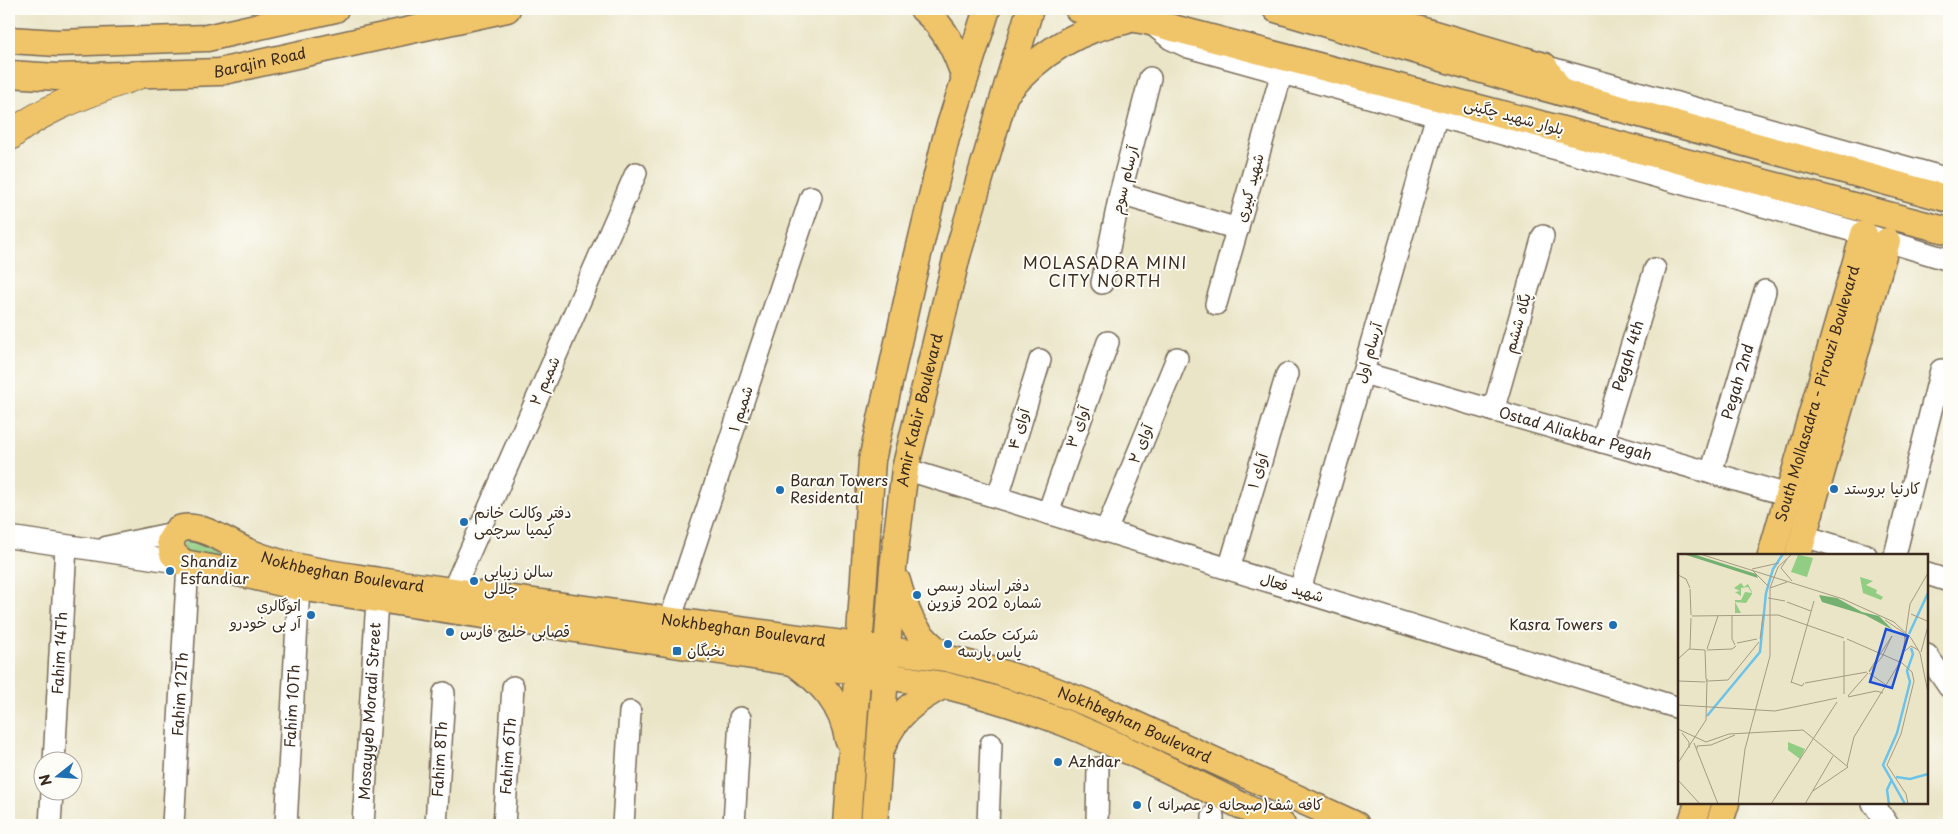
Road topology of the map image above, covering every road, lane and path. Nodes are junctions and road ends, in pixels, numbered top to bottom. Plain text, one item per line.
1 (336, 9) edge
2 (507, 9) edge
3 (923, 9) edge
4 (987, 9) edge
5 (1030, 9) edge
6 (1078, 9) edge
7 (1276, 9) edge
8 (1348, 9) edge
9 (1142, 20) junction
10 (9, 40) edge
11 (1544, 66) junction
12 (1282, 72) junction
13 (9, 74) edge
14 (138, 75) junction
15 (965, 78) junction
16 (1150, 78) dead end
17 (1514, 79) junction
18 (1561, 92) junction
19 (1004, 97) junction
20 (1437, 115) junction
21 (9, 137) edge
22 (636, 173) dead end
23 (1949, 179) edge
24 (1120, 194) junction
25 (811, 197) dead end
26 (1949, 199) edge
27 (1238, 229) junction
28 (1949, 231) edge
29 (1543, 236) dead end
30 (1876, 237) junction
31 (1949, 260) edge
32 (1655, 269) dead end
33 (1102, 283) dead end
34 (1765, 291) dead end
35 (1216, 304) dead end
36 (1108, 342) dead end
37 (1177, 358) dead end
38 (1040, 360) dead end
39 (1941, 370) dead end
40 (1363, 373) junction
41 (1287, 374) dead end
42 (1493, 411) junction
43 (1602, 442) junction
44 (905, 469) junction
45 (1711, 473) junction
46 (998, 497) junction
47 (1801, 499) junction
48 (1048, 513) junction
49 (1106, 531) junction
50 (174, 533) junction
51 (9, 537) edge
52 (66, 546) junction
53 (1801, 546) edge
54 (90, 550) junction
55 (1772, 554) edge
56 (1859, 554) edge
57 (1895, 554) edge
58 (186, 563) junction
59 (892, 568) junction
60 (1229, 568) junction
61 (1928, 574) edge
62 (1949, 581) edge
63 (300, 587) junction
64 (378, 590) junction
65 (453, 590) junction
66 (1300, 590) junction
67 (670, 620) junction
68 (860, 646) junction
69 (887, 650) junction
70 (1928, 656) edge
71 (946, 658) junction
72 (794, 662) junction
73 (858, 672) junction
74 (885, 676) junction
75 (944, 685) junction
76 (513, 687) dead end
77 (1949, 687) edge
78 (444, 693) dead end
79 (1678, 708) edge
80 (630, 712) dead end
81 (740, 718) dead end
82 (991, 744) dead end
83 (852, 749) junction
84 (55, 752) edge
85 (878, 753) junction
86 (1098, 768) dead end
87 (51, 802) edge
88 (1698, 804) edge
89 (1726, 804) edge
90 (1874, 804) edge
91 (50, 825) edge
92 (173, 825) edge
93 (286, 825) edge
94 (363, 825) edge
95 (436, 825) edge
96 (504, 825) edge
97 (623, 825) edge
98 (734, 825) edge
99 (847, 825) edge
100 (874, 825) edge
101 (988, 825) edge
102 (1097, 825) edge
103 (1282, 825) edge
104 (1356, 825) edge
105 (1691, 825) edge
106 (1719, 825) edge
107 (1888, 825) edge

1 - 10 main road
2 - 14 main road, Barajin Road
3 - 15 main road
4 - 15 main road
5 - 19 main road, Amir Kabir Boulevard
6 - 9 main road, بلوار شهید چگینی
7 - 17 main road
8 - 11 main road
9 - 12 street
9 - 19 main road
9 - 28 main road, بلوار شهید چگینی
11 - 17 main road
11 - 18 main road
11 - 23 street
12 - 20 street
12 - 27 street, شهید کبیری
13 - 14 main road, Barajin Road
14 - 21 highway
15 - 68 main road
16 - 24 street, آرسام سوم
17 - 18 main road
18 - 26 main road
19 - 44 main road, Amir Kabir Boulevard
20 - 30 street
20 - 40 street, آرسام اول
22 - 65 street, شمیم ۲
24 - 27 street
24 - 33 street, آرسام سوم
25 - 67 street, شمیم ۱
27 - 35 street, شهید کبیری
29 - 42 street, پگاه ششم
30 - 31 street
30 - 47 main road, South Mollasadra - Pirouzi Boulevard
32 - 43 street, Pegah 4th
34 - 45 street, Pegah 2nd
36 - 48 street, آوای ۳
37 - 49 street, آوای ۲
38 - 46 street, آوای ۴
39 - 57 street
40 - 42 street, Ostad Aliakbar Pegah
40 - 66 street, آرسام اول
41 - 60 street, آوای ۱
42 - 43 street, Ostad Aliakbar Pegah
43 - 45 street, Ostad Aliakbar Pegah
44 - 46 street, شهید فعال
44 - 59 main road, Amir Kabir Boulevard
45 - 47 street, Ostad Aliakbar Pegah
46 - 48 street, شهید فعال
47 - 53 main road, South Mollasadra - Pirouzi Boulevard
47 - 55 main road, South Mollasadra - Pirouzi Boulevard
48 - 49 street, شهید فعال
49 - 60 street, شهید فعال
50 - 54 street
50 - 58 main road
50 - 64 main road, Nokhbeghan Boulevard
51 - 52 street
52 - 54 street
52 - 84 street, Fahim 14Th
53 - 56 street
54 - 58 street
58 - 63 main road, Nokhbeghan Boulevard
58 - 92 street, Fahim 12Th
59 - 69 main road, Amir Kabir Boulevard
59 - 71 main road
60 - 66 street, شهید فعال
61 - 62 street
63 - 64 main road, Nokhbeghan Boulevard
63 - 93 street, Fahim 10Th
64 - 65 main road, Nokhbeghan Boulevard
64 - 72 main road, Nokhbeghan Boulevard
64 - 94 street, Mosayyeb Moradi Street
65 - 67 main road, Nokhbeghan Boulevard
66 - 79 street, شهید فعال
67 - 68 main road, Nokhbeghan Boulevard
68 - 69 main road, Nokhbeghan Boulevard
68 - 73 main road
69 - 71 main road, Nokhbeghan Boulevard
69 - 74 main road, Amir Kabir Boulevard
70 - 77 street
71 - 104 main road, Nokhbeghan Boulevard
72 - 73 main road, Nokhbeghan Boulevard
72 - 83 main road
73 - 74 main road, Nokhbeghan Boulevard
73 - 83 main road
74 - 75 main road, Nokhbeghan Boulevard
74 - 85 main road, Amir Kabir Boulevard
75 - 85 main road
75 - 103 main road, Nokhbeghan Boulevard
76 - 96 street, Fahim 6Th
78 - 95 street, Fahim 8Th
80 - 97 street
81 - 98 street
82 - 101 street
83 - 85 main road
83 - 99 main road
85 - 100 main road, Amir Kabir Boulevard
86 - 102 street
87 - 91 street
88 - 105 main road
89 - 106 main road
90 - 107 street

